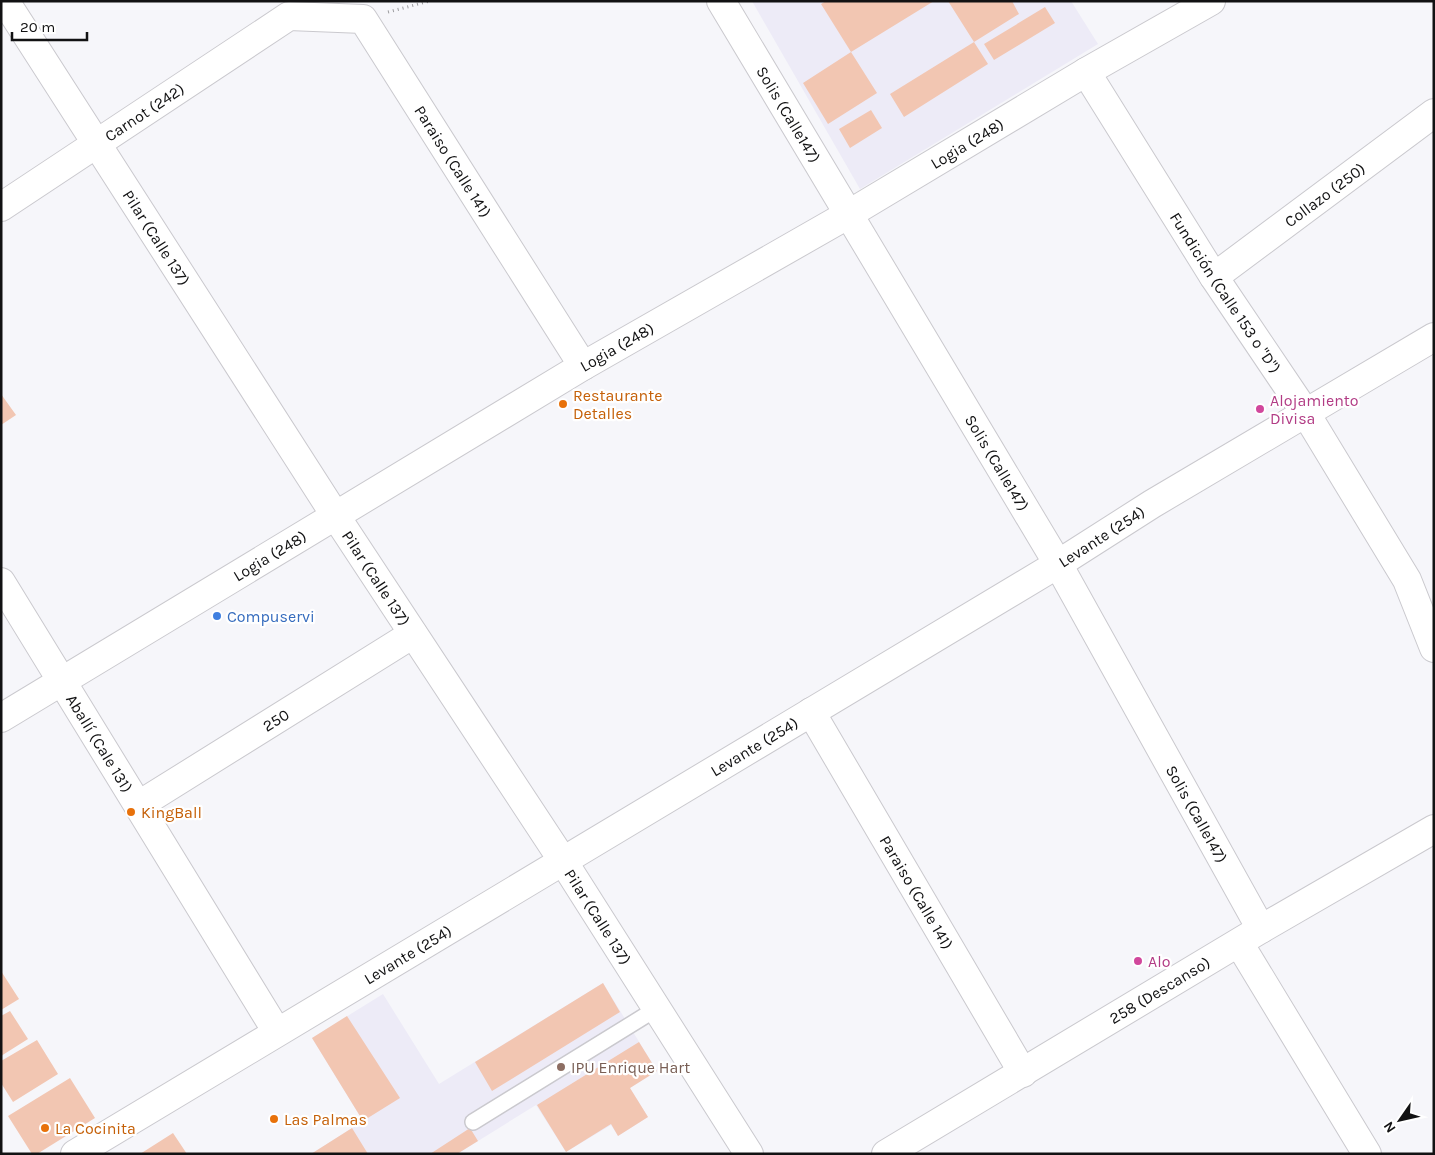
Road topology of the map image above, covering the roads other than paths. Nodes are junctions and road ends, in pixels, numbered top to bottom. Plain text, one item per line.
1 (6, 1) edge
2 (721, 1) edge
3 (1211, 1) edge
4 (363, 19) joint
5 (1086, 72) junction
6 (1434, 113) edge
7 (97, 144) junction
8 (1, 207) edge
9 (849, 214) junction
10 (1214, 277) junction
11 (1434, 337) edge
12 (583, 366) junction
13 (1305, 412) junction
14 (335, 514) junction
15 (1058, 564) junction
16 (1, 582) edge
17 (413, 634) junction
18 (1434, 648) edge
19 (62, 682) junction
20 (810, 712) junction
21 (1, 718) edge
22 (139, 805) junction
23 (1434, 829) edge
24 (563, 861) junction
25 (1250, 936) junction
26 (656, 1009) junction
27 (277, 1032) junction
28 (1023, 1073) junction
29 (472, 1122) dead end
30 (75, 1154) edge
31 (749, 1154) edge
32 (886, 1154) edge
33 (1367, 1154) edge

1 - 7 street, Pilar (Calle 137)
2 - 9 street, Solis (Calle147)
3 - 5 street, Logia (248)
4 - 7 street, Carnot (242)
4 - 12 street, Paraiso (Calle 141)
5 - 9 street, Logia (248)
5 - 10 street, Fundición (Calle 153 o "D")
6 - 10 street, Collazo (250)
7 - 8 street, Carnot (242)
7 - 14 street, Pilar (Calle 137)
9 - 12 street, Logia (248)
9 - 15 street, Solis (Calle147)
10 - 13 street, Fundición (Calle 153 o "D")
11 - 13 street, Levante (254)
12 - 14 street, Logia (248)
13 - 15 street, Levante (254)
13 - 18 street, Fundición (Calle 153 o "D")
14 - 17 street, Pilar (Calle 137)
14 - 19 street, Logia (248)
15 - 20 street, Levante (254)
15 - 25 street, Solis (Calle147)
16 - 19 street, Aballí (Cale 131)
17 - 22 street, 250
17 - 24 street, Pilar (Calle 137)
19 - 21 street, Logia (248)
19 - 22 street, Aballí (Cale 131)
20 - 24 street, Levante (254)
20 - 28 street, Paraiso (Calle 141)
22 - 27 street, Aballí (Cale 131)
23 - 25 street, 258 (Descanso)
24 - 26 street, Pilar (Calle 137)
24 - 27 street, Levante (254)
25 - 28 street, 258 (Descanso)
25 - 33 street, Solis (Calle147)
26 - 29 lane
26 - 31 street, Pilar (Calle 137)
27 - 30 street, Levante (254)
28 - 32 street, 258 (Descanso)

